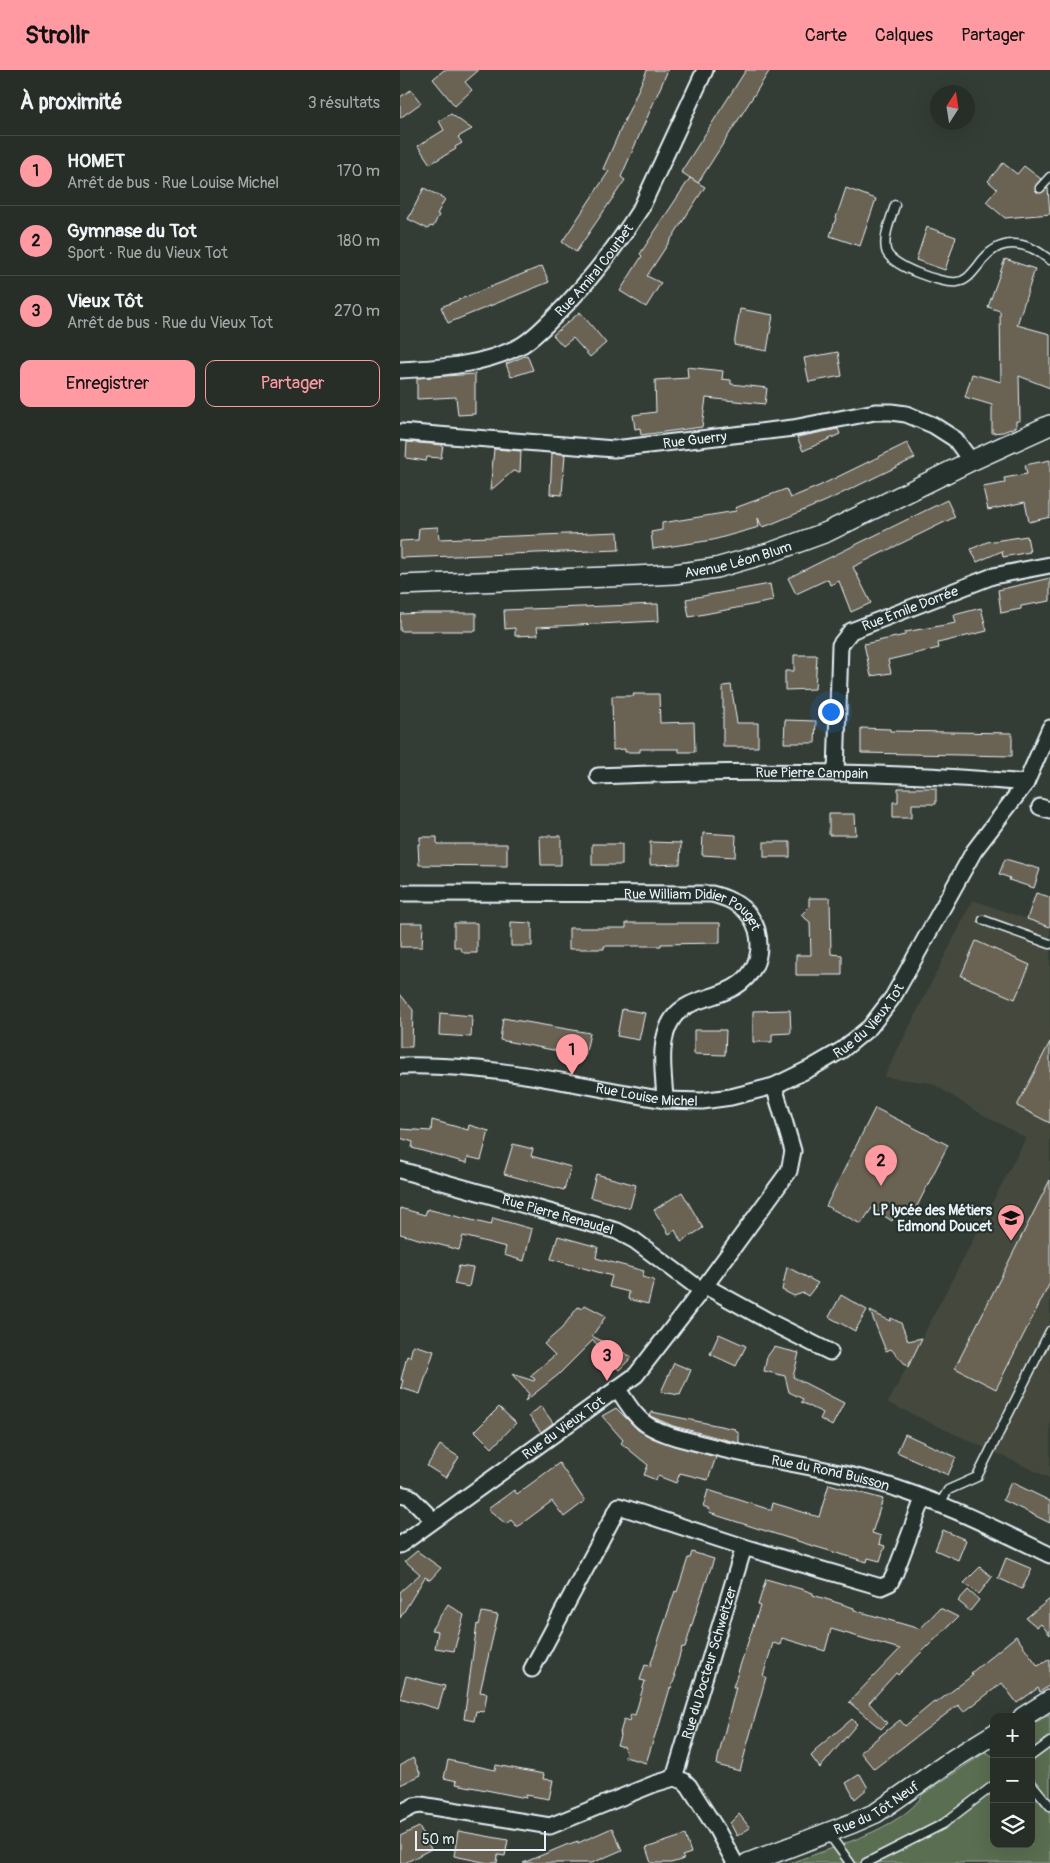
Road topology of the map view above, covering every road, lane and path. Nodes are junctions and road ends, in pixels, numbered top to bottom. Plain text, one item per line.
1 (705, 70) edge
2 (1050, 176) edge
3 (1040, 188) dead end
4 (895, 205) dead end
5 (1050, 260) edge
6 (400, 370) edge
7 (1050, 425) edge
8 (400, 432) edge
9 (971, 461) junction
10 (1050, 565) edge
11 (400, 586) edge
12 (1050, 728) edge
13 (836, 772) junction
14 (598, 776) dead end
15 (1026, 783) junction
16 (400, 893) edge
17 (983, 920) dead end
18 (1050, 944) edge
19 (400, 1066) edge
20 (774, 1086) junction
21 (664, 1100) junction
22 (400, 1170) edge
23 (703, 1288) junction
24 (1050, 1331) edge
25 (830, 1352) dead end
26 (617, 1388) junction
27 (400, 1494) edge
28 (923, 1499) junction
29 (939, 1505) junction
30 (433, 1520) junction
31 (400, 1545) edge
32 (744, 1547) junction
33 (1050, 1555) edge
34 (532, 1669) dead end
35 (1050, 1700) edge
36 (1029, 1713) edge
37 (990, 1737) edge
38 (1050, 1742) edge
39 (1035, 1753) edge
40 (674, 1778) junction
41 (990, 1788) edge
42 (1035, 1788) edge
43 (1050, 1806) edge
44 (400, 1813) edge
45 (828, 1833) junction
46 (735, 1863) edge
47 (748, 1863) edge
48 (850, 1863) edge
49 (866, 1863) edge

1 - 6 street, Rue Amiral Courbet
2 - 3 lane
4 - 5 lane
7 - 9 street, Avenue Léon Blum
8 - 9 street, Rue Guerry
9 - 11 street, Avenue Léon Blum
10 - 13 street, Rue Émile Dorrée
12 - 15 street, Rue du Vieux Tot
13 - 14 street, Rue Pierre Campain
13 - 15 street, Rue Pierre Campain
15 - 20 street, Rue du Vieux Tot
16 - 21 street, Rue William Didier Pouget
17 - 18 lane
19 - 21 street, Rue Louise Michel
20 - 21 street, Rue Louise Michel
20 - 23 street, Rue du Vieux Tot
22 - 23 street, Rue Pierre Renaudel
23 - 25 street
23 - 26 street, Rue du Vieux Tot
24 - 29 lane
26 - 28 street, Rue du Rond Buisson
26 - 30 street, Rue du Vieux Tot
27 - 30 street
28 - 29 street, Rue du Rond Buisson
28 - 32 street
29 - 33 street, Rue du Rond Buisson
30 - 31 street, Rue du Vieux Tot
32 - 34 street
32 - 40 street, Rue du Docteur Schweitzer
35 - 36 street
37 - 45 street, Rue du Tôt Neuf
38 - 39 lane
40 - 44 street
40 - 46 street
41 - 49 lane
42 - 43 lane
45 - 47 street, Rue du Tôt Neuf
45 - 48 lane

